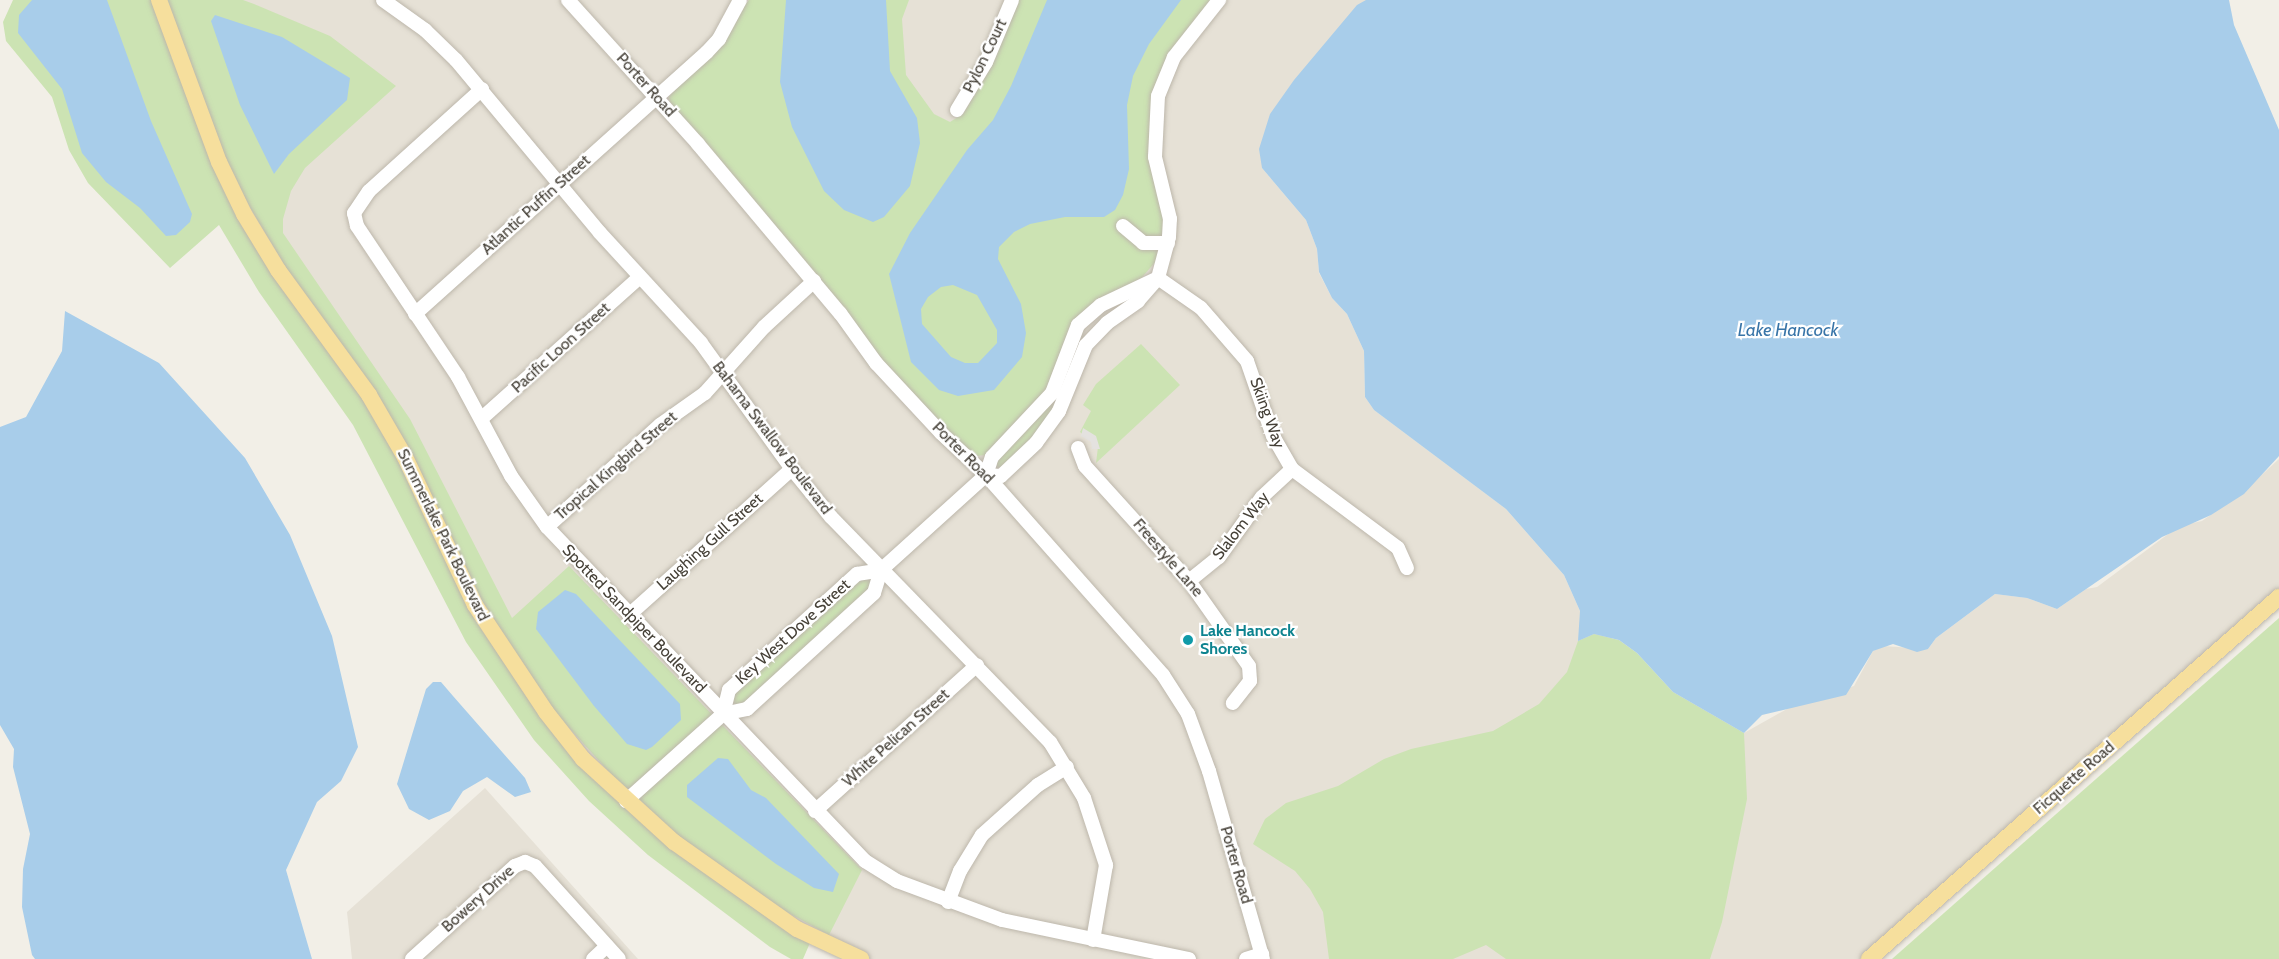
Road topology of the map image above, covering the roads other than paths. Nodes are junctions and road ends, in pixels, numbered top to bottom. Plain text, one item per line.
1 (159, 0) edge
2 (383, 0) edge
3 (740, 0) edge
4 (1012, 0) edge
5 (1219, 0) edge
6 (574, 2) edge
7 (482, 89) junction
8 (658, 97) junction
9 (957, 110) dead end
10 (561, 183) junction
11 (1123, 226) dead end
12 (1168, 243) junction
13 (640, 277) junction
14 (1158, 278) junction
15 (814, 281) junction
16 (415, 314) junction
17 (723, 374) junction
18 (1064, 381) junction
19 (481, 419) junction
20 (1078, 448) dead end
21 (792, 469) junction
22 (1292, 469) junction
23 (986, 475) junction
24 (547, 527) junction
25 (1407, 568) dead end
26 (882, 570) junction
27 (1190, 581) junction
28 (2279, 597) edge
29 (629, 615) junction
30 (977, 665) junction
31 (1233, 703) dead end
32 (723, 714) junction
33 (1067, 767) junction
34 (626, 801) junction
35 (815, 811) junction
36 (948, 902) junction
37 (1093, 940) junction
38 (607, 946) junction
39 (1263, 956) edge
40 (412, 959) edge
41 (593, 959) edge
42 (619, 959) edge
43 (861, 959) edge
44 (1189, 959) edge
45 (1246, 959) edge
46 (1869, 959) edge

1 - 34 main road, Summerlake Park Boulevard
2 - 7 street, Bahama Swallow Boulevard
3 - 8 street, Atlantic Puffin Street
4 - 9 street, Pylon Court
5 - 12 street
6 - 8 street, Porter Road
7 - 10 street, Bahama Swallow Boulevard
7 - 16 street, Spotted Sandpiper Boulevard
8 - 10 street, Atlantic Puffin Street
8 - 15 street, Porter Road
10 - 13 street, Bahama Swallow Boulevard
10 - 16 street, Atlantic Puffin Street
11 - 12 street
12 - 14 street
13 - 17 street, Bahama Swallow Boulevard
13 - 19 street, Pacific Loon Street
14 - 18 street
14 - 22 street, Skiing Way
15 - 17 street, Tropical Kingbird Street
15 - 23 street, Porter Road
16 - 19 street, Spotted Sandpiper Boulevard
17 - 21 street, Bahama Swallow Boulevard
17 - 24 street, Tropical Kingbird Street
18 - 23 street
18 - 23 street
19 - 24 street, Spotted Sandpiper Boulevard
20 - 27 street, Freestyle Lane
21 - 26 street, Bahama Swallow Boulevard
21 - 29 street, Laughing Gull Street
22 - 25 street, Skiing Way
22 - 27 street, Slalom Way
23 - 26 street, Key West Dove Street
23 - 39 street, Porter Road
24 - 29 street, Spotted Sandpiper Boulevard
26 - 30 street, Bahama Swallow Boulevard
26 - 32 street, Key West Dove Street
26 - 32 street, Key West Dove Street
27 - 31 street, Freestyle Lane
28 - 46 main road, Ficquette Road
29 - 32 street, Spotted Sandpiper Boulevard
30 - 33 street, Bahama Swallow Boulevard
30 - 35 street, White Pelican Street
32 - 34 street, Key West Dove Street
32 - 35 street, Spotted Sandpiper Boulevard
33 - 36 street
33 - 37 street, Bahama Swallow Boulevard
34 - 43 main road, Summerlake Park Boulevard
35 - 36 street, Spotted Sandpiper Boulevard
36 - 37 street, Spotted Sandpiper Boulevard
37 - 44 street, Spotted Sandpiper Boulevard
38 - 40 street, Bowery Drive
38 - 41 street
38 - 42 street, Bowery Drive
39 - 45 street

